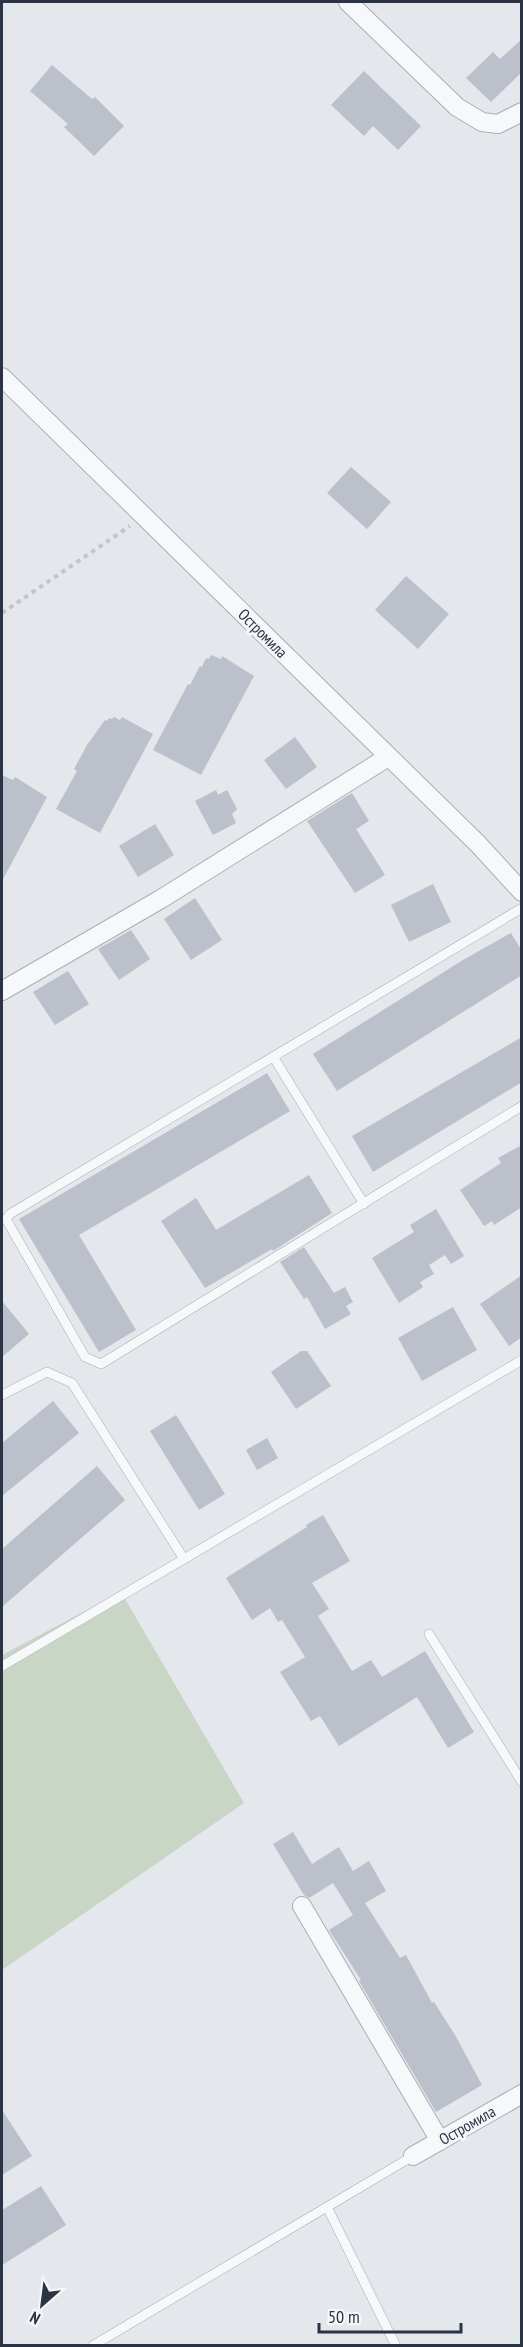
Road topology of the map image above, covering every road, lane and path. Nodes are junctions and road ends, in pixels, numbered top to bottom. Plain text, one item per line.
1 (348, 2) edge
2 (519, 118) edge
3 (2, 377) edge
4 (145, 517) junction
5 (2, 613) edge
6 (388, 757) junction
7 (520, 886) edge
8 (522, 908) edge
9 (2, 991) edge
10 (274, 1058) junction
11 (522, 1106) edge
12 (364, 1204) junction
13 (522, 1360) edge
14 (2, 1395) edge
15 (184, 1559) junction
16 (429, 1634) dead end
17 (2, 1666) edge
18 (522, 1782) edge
19 (302, 1906) dead end
20 (522, 2094) edge
21 (440, 2141) junction
22 (413, 2156) joint
23 (327, 2207) junction
24 (92, 2346) edge
25 (396, 2346) edge

1 - 2 street
3 - 4 street, Остромила
4 - 5 path
4 - 6 street, Остромила
6 - 7 street, Остромила
6 - 9 street
8 - 10 lane
10 - 12 lane
10 - 12 lane
11 - 12 lane
13 - 15 lane
14 - 15 lane
15 - 17 lane
16 - 18 lane
19 - 21 street
20 - 21 street, Остромила
21 - 22 street, Остромила
22 - 23 lane
23 - 24 lane
23 - 25 lane

